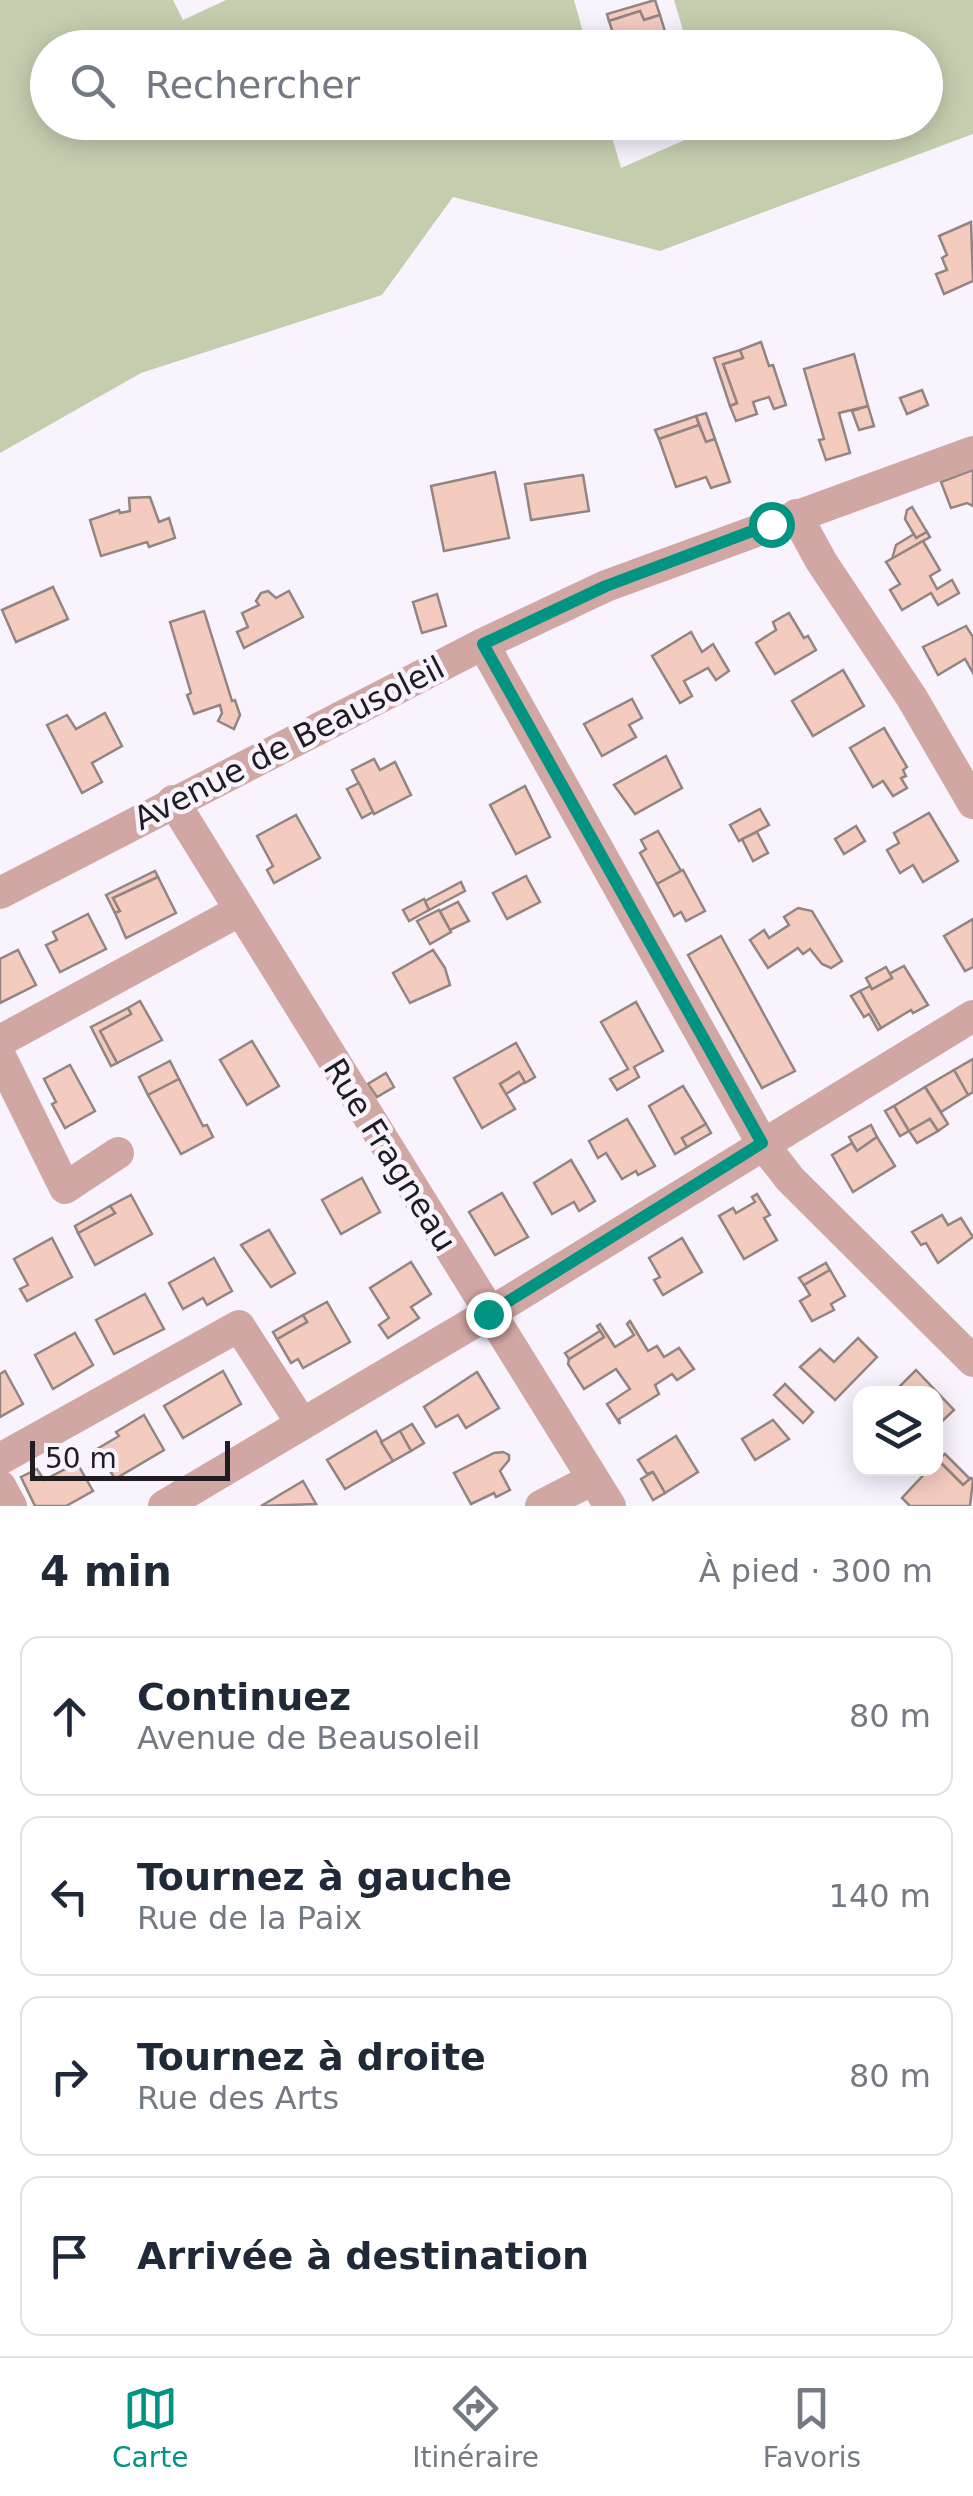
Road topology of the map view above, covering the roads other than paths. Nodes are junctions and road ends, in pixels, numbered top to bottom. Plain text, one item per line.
1 (973, 452) edge
2 (796, 515) junction
3 (483, 644) junction
4 (173, 801) junction
5 (973, 803) edge
6 (0, 892) edge
7 (239, 911) junction
8 (973, 1016) edge
9 (0, 1041) edge
10 (0, 1056) edge
11 (762, 1143) junction
12 (118, 1153) dead end
13 (488, 1314) junction
14 (973, 1361) edge
15 (302, 1424) junction
16 (0, 1459) edge
17 (0, 1486) edge
18 (602, 1493) edge
19 (11, 1506) edge
20 (164, 1506) edge
21 (540, 1506) edge

1 - 2 street, Avenue de Beausoleil
2 - 3 street, Avenue de Beausoleil
2 - 5 street
3 - 4 street, Avenue de Beausoleil
3 - 11 street
4 - 6 street, Avenue de Beausoleil
4 - 7 street, Rue Fragneau
7 - 9 street
7 - 13 street, Rue Fragneau
8 - 11 street
10 - 12 street
11 - 13 street
11 - 14 street
13 - 15 street
13 - 18 street, Rue Fragneau
15 - 16 street
15 - 20 street
17 - 19 street
18 - 21 street

